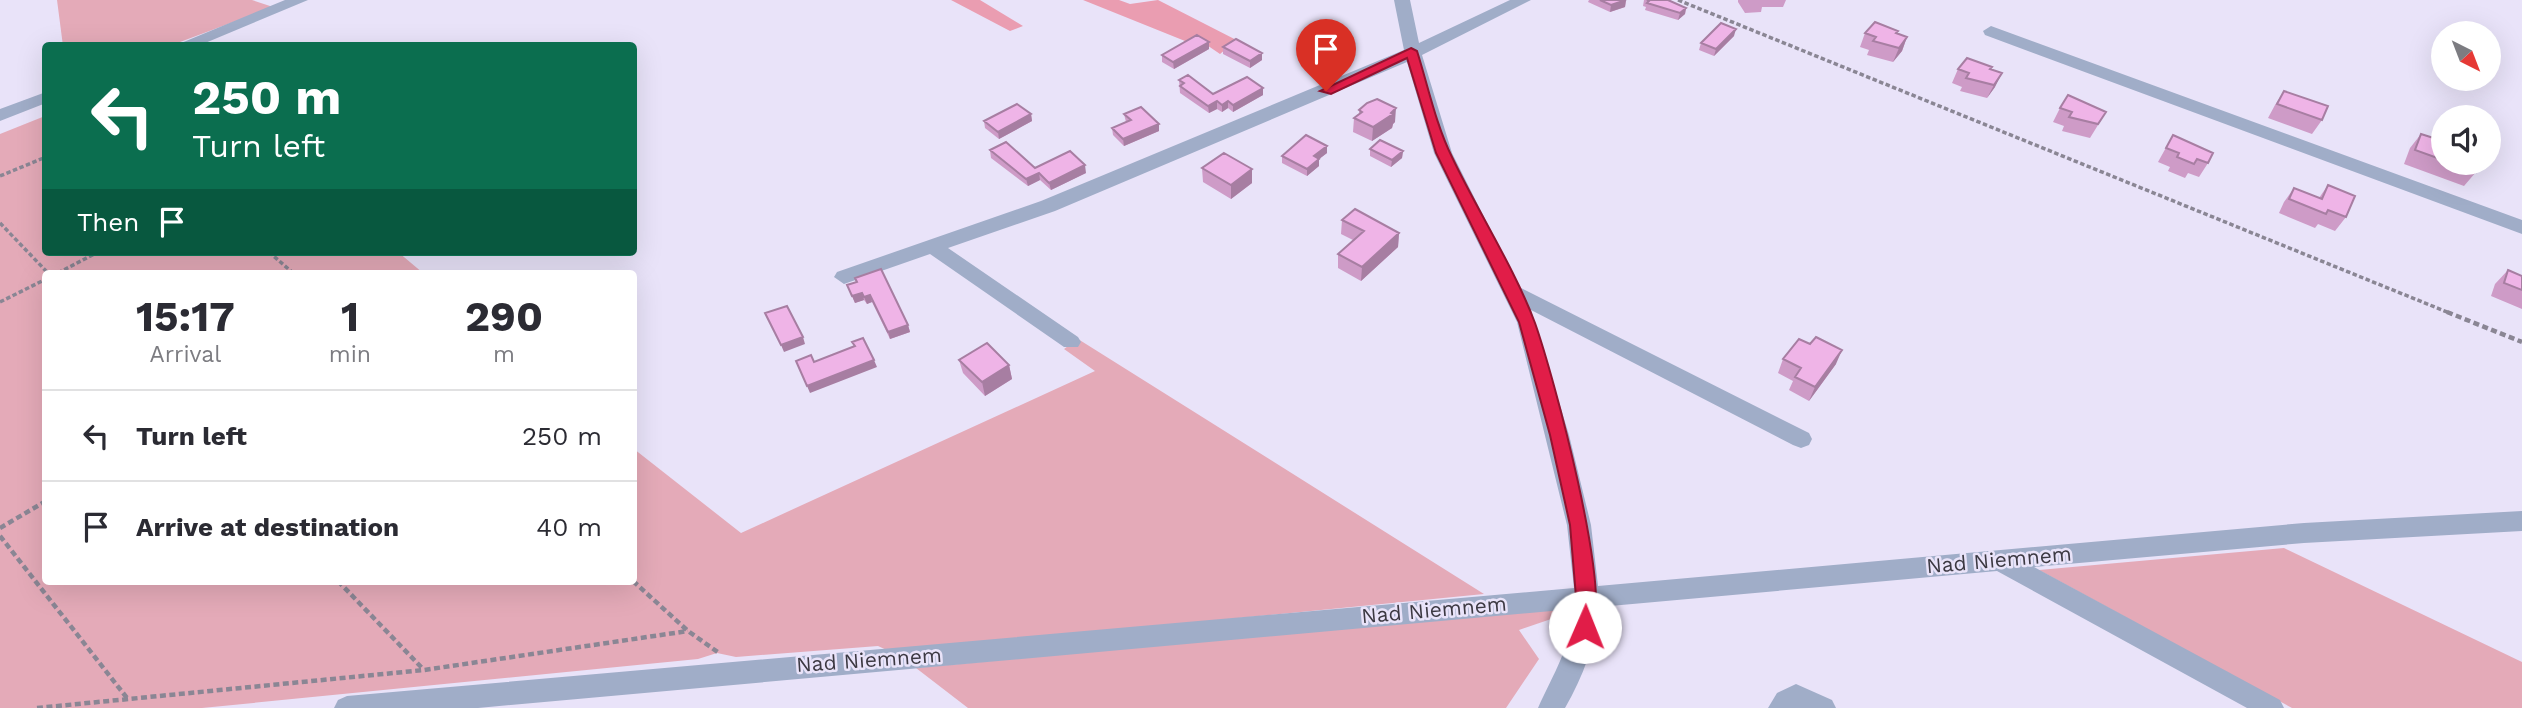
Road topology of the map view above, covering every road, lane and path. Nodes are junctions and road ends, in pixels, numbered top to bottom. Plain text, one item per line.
1 (300, 0) edge
2 (1402, 0) edge
3 (1523, 0) edge
4 (1678, 0) edge
5 (1991, 31) dead end
6 (192, 42) edge
7 (1411, 51) junction
8 (42, 99) edge
9 (0, 115) edge
10 (42, 159) edge
11 (0, 176) edge
12 (0, 223) edge
13 (2522, 227) edge
14 (933, 247) junction
15 (90, 256) edge
16 (274, 256) edge
17 (45, 270) edge
18 (64, 270) edge
19 (290, 270) edge
20 (844, 277) dead end
21 (42, 281) edge
22 (1511, 291) junction
23 (0, 302) edge
24 (1071, 342) dead end
25 (2522, 342) edge
26 (1801, 439) dead end
27 (42, 503) edge
28 (2522, 521) edge
29 (0, 528) edge
30 (0, 536) edge
31 (1999, 560) junction
32 (342, 585) edge
33 (637, 585) edge
34 (1587, 597) junction
35 (688, 631) junction
36 (730, 656) dead end
37 (424, 670) junction
38 (127, 698) junction
39 (37, 708) edge
40 (347, 708) edge
41 (1551, 708) edge
42 (1781, 708) edge
43 (1822, 708) edge
44 (2271, 708) edge

1 - 6 street
2 - 7 street
3 - 7 street
4 - 25 path
5 - 13 street
7 - 14 street
7 - 22 street
8 - 9 street
10 - 11 path
12 - 17 path
14 - 20 street
14 - 24 street
15 - 18 path
16 - 19 path
21 - 23 path
22 - 26 street
22 - 34 street
27 - 29 path
28 - 31 street, Nad Niemnem
30 - 38 path
31 - 34 street, Nad Niemnem
31 - 44 street
32 - 37 path
33 - 35 path
34 - 40 street, Nad Niemnem
34 - 41 street
35 - 36 path
35 - 37 path
37 - 38 path
38 - 39 path
42 - 43 street

